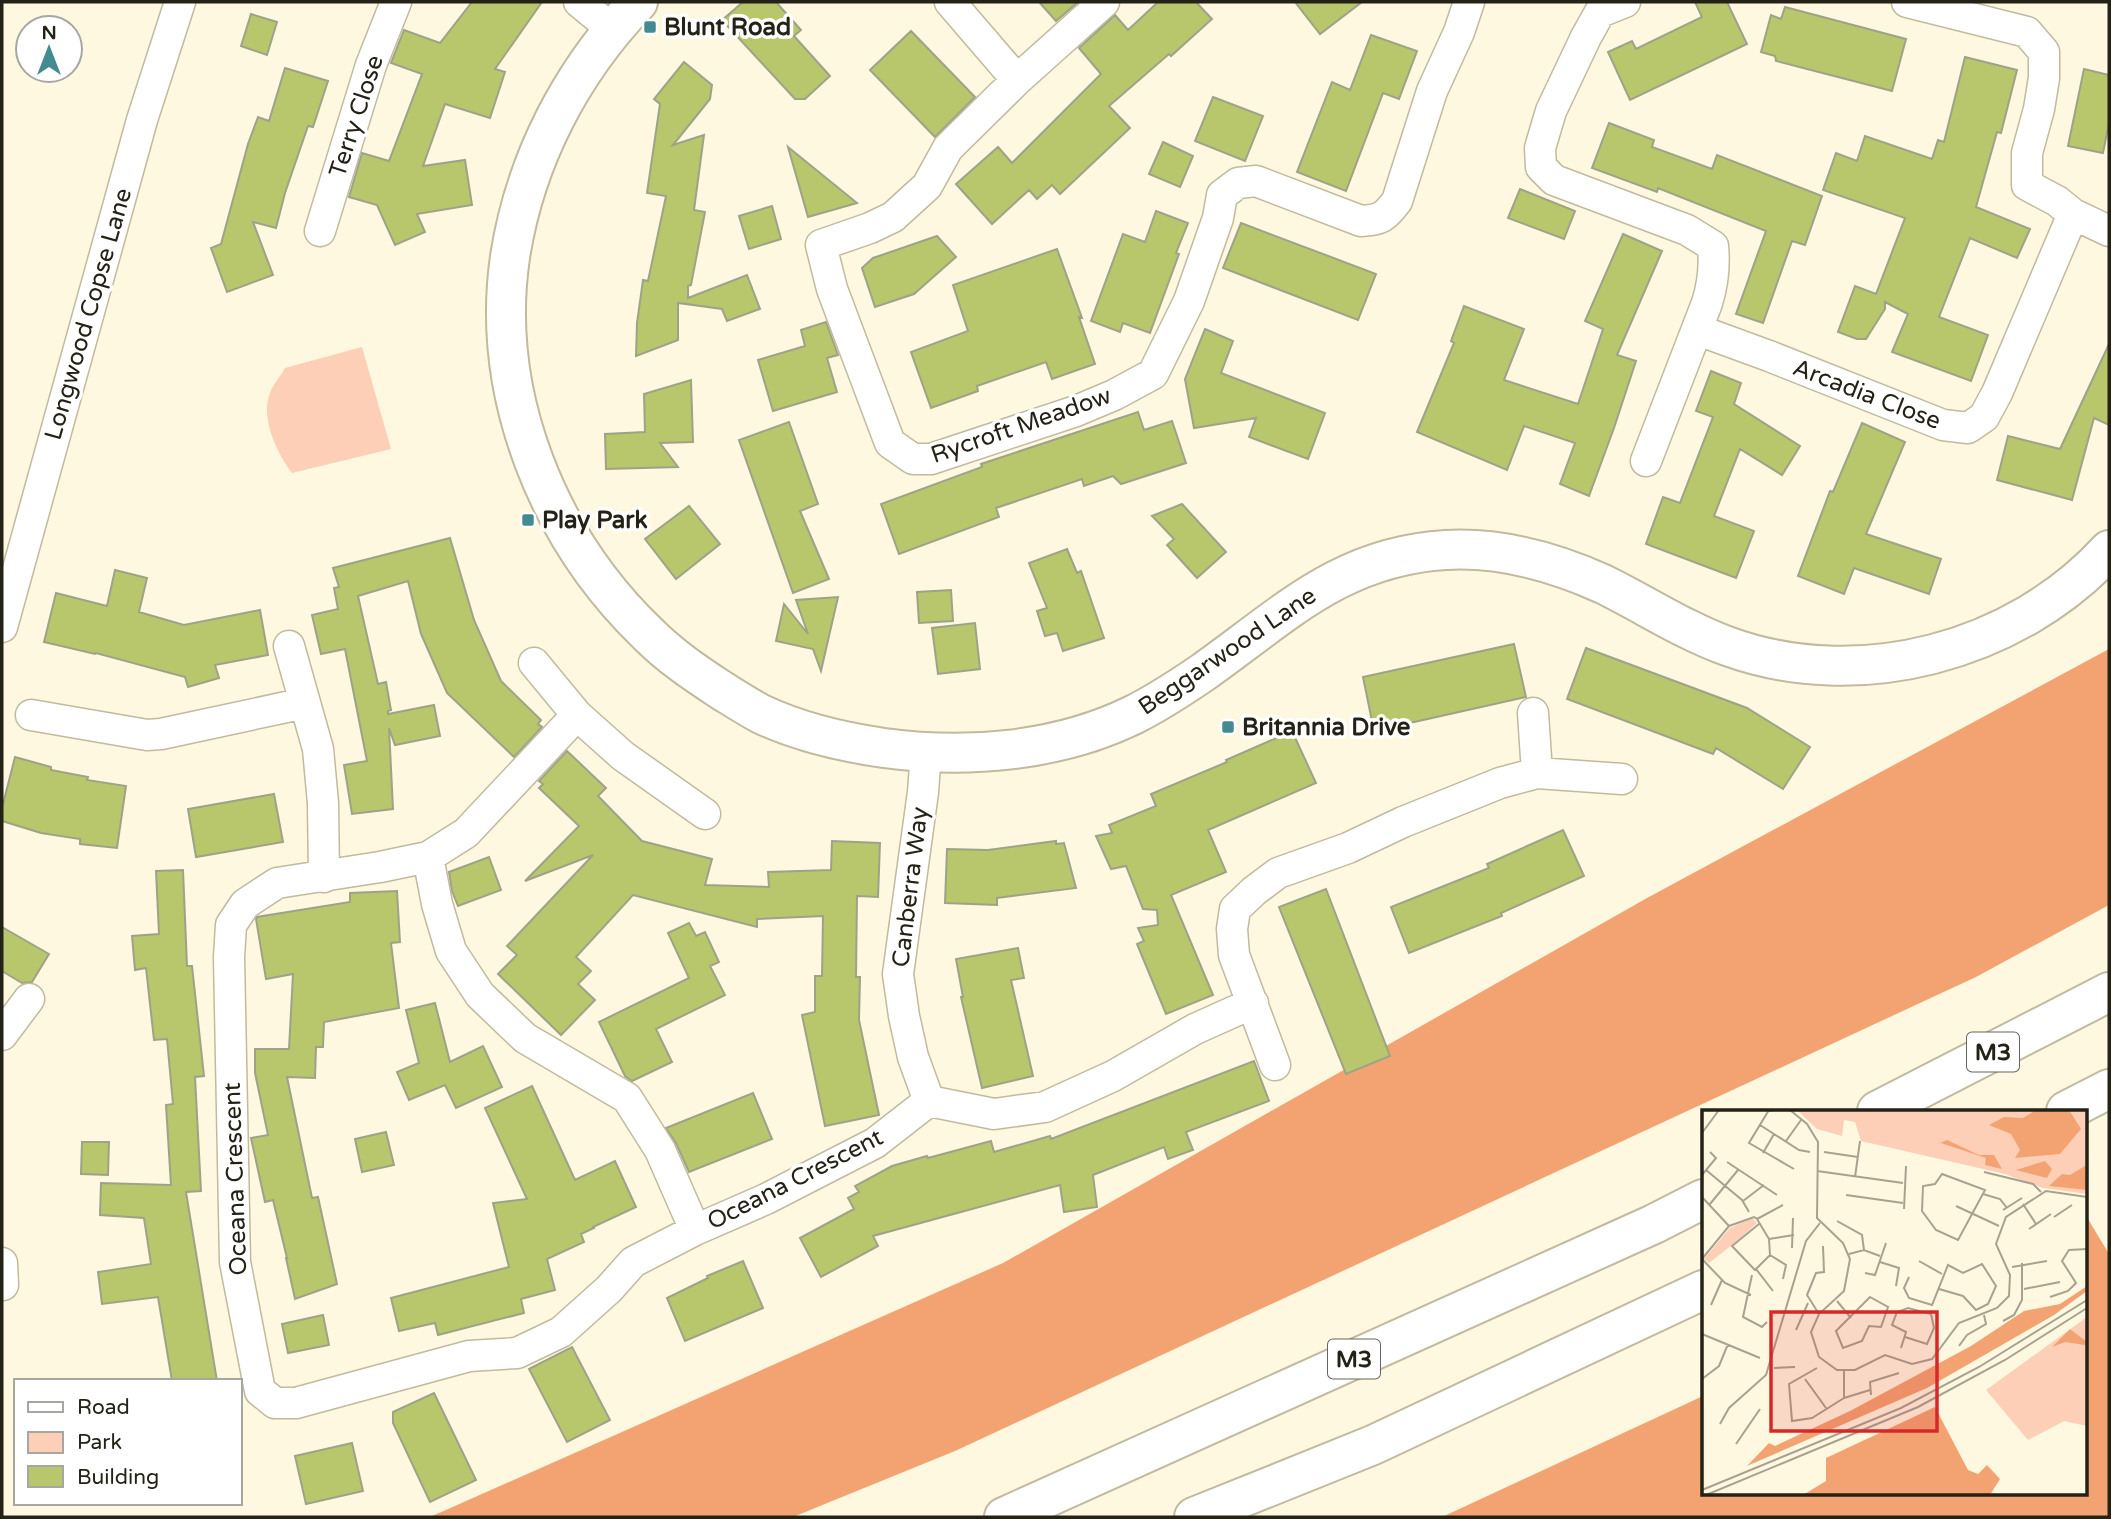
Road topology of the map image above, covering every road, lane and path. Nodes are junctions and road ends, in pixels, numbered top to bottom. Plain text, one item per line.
1 (180, 2) edge
2 (396, 2) edge
3 (579, 2) edge
4 (638, 2) edge
5 (950, 2) edge
6 (1104, 2) edge
7 (1469, 2) edge
8 (1625, 2) edge
9 (1907, 2) edge
10 (612, 29) junction
11 (1017, 80) junction
12 (2073, 214) junction
13 (320, 231) dead end
14 (2109, 231) edge
15 (1698, 330) junction
16 (1646, 461) dead end
17 (2109, 550) edge
18 (2, 627) edge
19 (289, 646) dead end
20 (534, 663) dead end
21 (305, 704) junction
22 (1533, 713) dead end
23 (32, 715) dead end
24 (577, 715) junction
25 (926, 752) junction
26 (1537, 773) junction
27 (1622, 779) dead end
28 (705, 814) dead end
29 (428, 857) junction
30 (324, 877) junction
31 (2109, 992) edge
32 (29, 999) dead end
33 (1253, 1003) junction
34 (2, 1035) edge
35 (1276, 1065) dead end
36 (2109, 1089) edge
37 (929, 1101) junction
38 (1879, 1110) edge
39 (2068, 1110) edge
40 (1702, 1199) edge
41 (695, 1230) junction
42 (1702, 1290) edge
43 (1004, 1517) edge
44 (1194, 1517) edge

1 - 18 street, Longwood Copse Lane
2 - 13 street, Terry Close
3 - 10 street
4 - 10 main road, Beggarwood Lane
5 - 11 street
6 - 11 street, Rycroft Meadow
7 - 11 street, Rycroft Meadow
8 - 15 street
9 - 12 street
10 - 25 main road, Beggarwood Lane
12 - 14 street
12 - 15 street, Arcadia Close
15 - 16 street
17 - 25 main road, Beggarwood Lane
19 - 21 street
20 - 24 street
21 - 23 street
21 - 30 street
22 - 26 street
24 - 28 street
24 - 29 street, Oceana Crescent
25 - 37 street, Canberra Way
26 - 27 street
26 - 33 street
29 - 30 street, Oceana Crescent
29 - 41 street, Oceana Crescent
30 - 41 street, Oceana Crescent
31 - 38 main road, M3
32 - 34 street
33 - 35 street
33 - 37 street
36 - 39 main road
37 - 41 street, Oceana Crescent
40 - 43 main road, M3
42 - 44 main road

